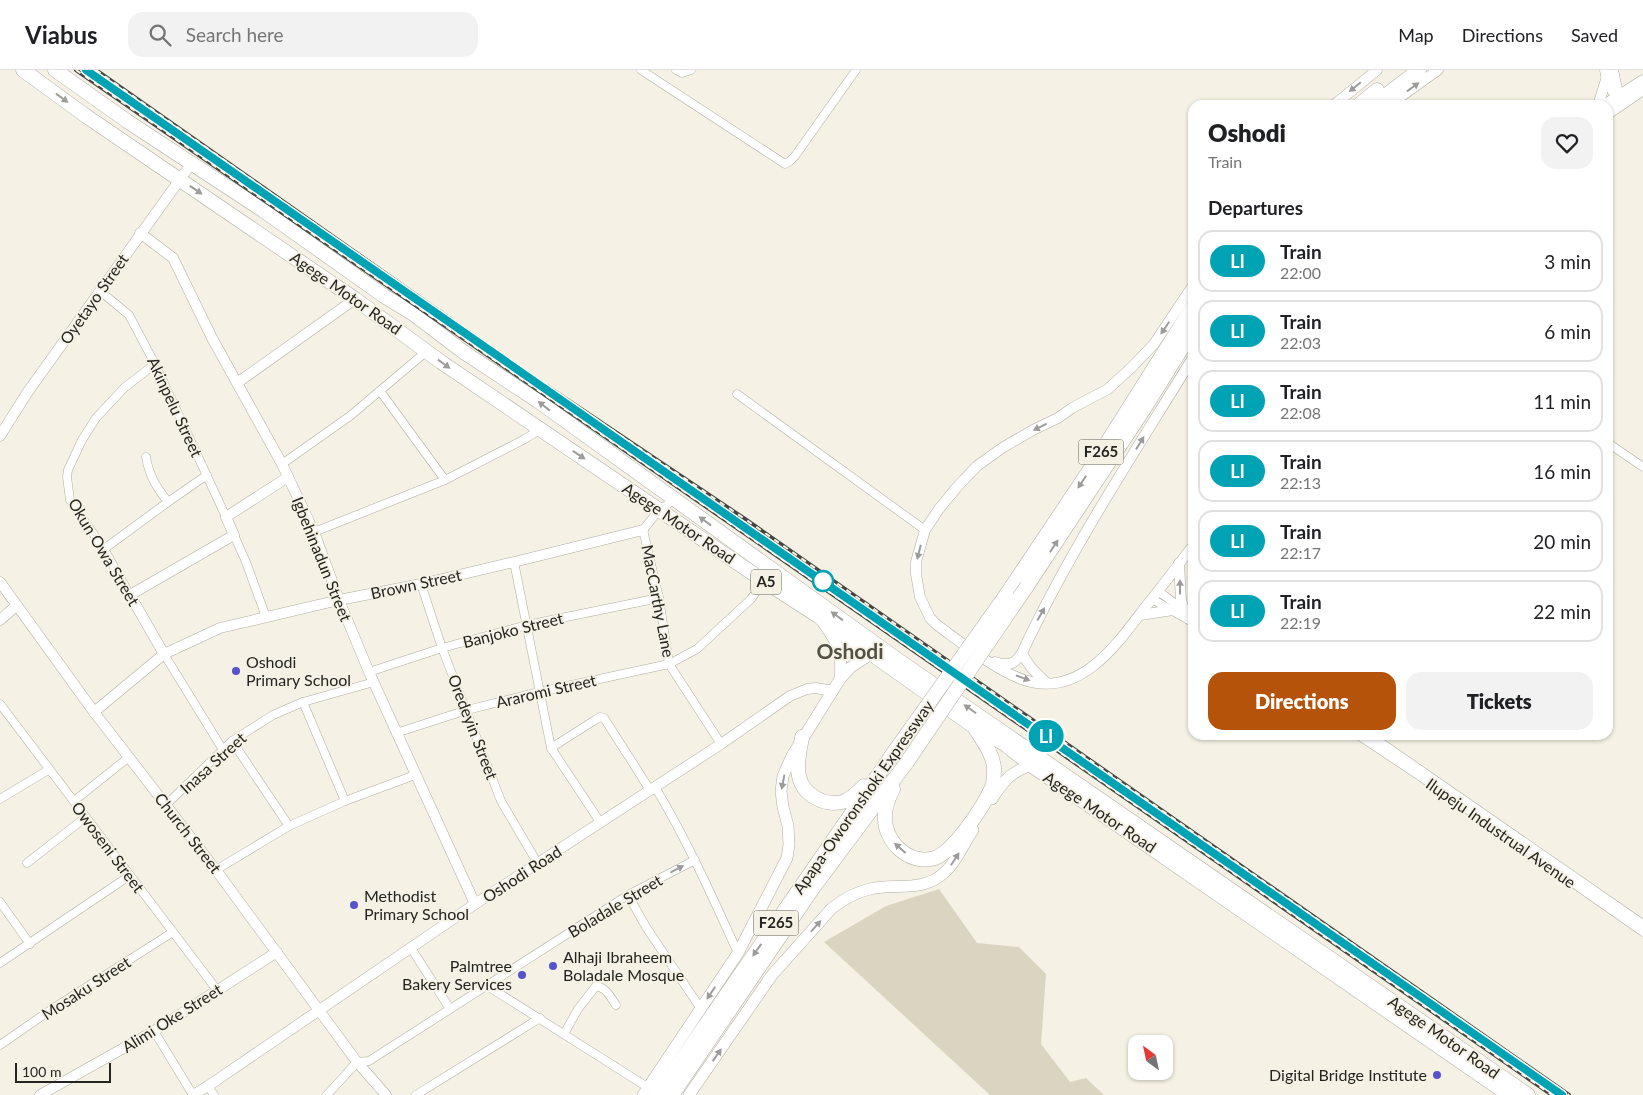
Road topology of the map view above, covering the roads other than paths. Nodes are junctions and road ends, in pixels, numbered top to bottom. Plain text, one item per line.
1 (22, 70) edge
2 (55, 70) edge
3 (641, 70) edge
4 (676, 70) edge
5 (691, 70) edge
6 (856, 70) edge
7 (1376, 70) edge
8 (1404, 70) edge
9 (1419, 70) edge
10 (1438, 70) edge
11 (1613, 70) edge
12 (1606, 75) edge
13 (1643, 80) edge
14 (1643, 90) edge
15 (1340, 100) edge
16 (1365, 100) edge
17 (1380, 100) edge
18 (1396, 100) edge
19 (1599, 100) edge
20 (1620, 102) junction
21 (1613, 103) edge
22 (1613, 109) edge
23 (191, 164) junction
24 (180, 179) junction
25 (140, 233) junction
26 (100, 291) junction
27 (1188, 293) edge
28 (355, 299) junction
29 (1188, 314) edge
30 (1188, 338) edge
31 (428, 351) junction
32 (155, 364) junction
33 (1188, 365) edge
34 (237, 383) junction
35 (380, 391) junction
36 (737, 394) dead end
37 (541, 429) junction
38 (0, 436) edge
39 (1613, 446) edge
40 (146, 457) dead end
41 (282, 464) junction
42 (1643, 467) edge
43 (206, 476) junction
44 (288, 477) junction
45 (445, 480) junction
46 (673, 498) junction
47 (168, 502) junction
48 (659, 510) junction
49 (226, 518) junction
50 (643, 530) junction
51 (925, 530) junction
52 (314, 532) junction
53 (234, 535) junction
54 (104, 549) junction
55 (1188, 551) edge
56 (514, 562) junction
57 (1179, 563) junction
58 (764, 581) junction
59 (0, 582) edge
60 (421, 584) junction
61 (130, 595) junction
62 (1155, 595) junction
63 (659, 598) junction
64 (339, 600) junction
65 (16, 606) junction
66 (1173, 610) junction
67 (1188, 613) edge
68 (1140, 615) junction
69 (818, 616) junction
70 (266, 617) junction
71 (1188, 619) edge
72 (0, 620) edge
73 (527, 625) junction
74 (442, 648) junction
75 (1022, 653) junction
76 (164, 654) junction
77 (871, 654) junction
78 (989, 661) junction
79 (669, 664) junction
80 (369, 672) junction
81 (840, 679) junction
82 (374, 682) junction
83 (1047, 684) junction
84 (833, 691) junction
85 (539, 692) junction
86 (303, 702) junction
87 (2, 710) edge
88 (467, 710) junction
89 (94, 712) junction
90 (974, 726) junction
91 (396, 733) junction
92 (802, 737) junction
93 (1366, 740) edge
94 (1377, 740) edge
95 (232, 741) junction
96 (720, 744) junction
97 (550, 748) junction
98 (223, 750) junction
99 (894, 752) junction
100 (129, 757) junction
101 (907, 762) junction
102 (1031, 765) junction
103 (48, 770) junction
104 (415, 775) junction
105 (653, 789) junction
106 (0, 798) edge
107 (74, 801) junction
108 (345, 801) junction
109 (166, 806) junction
110 (86, 817) junction
111 (600, 822) junction
112 (290, 826) junction
113 (1143, 835) junction
114 (695, 860) junction
115 (27, 863) dead end
116 (538, 864) junction
117 (216, 870) junction
118 (129, 876) junction
119 (628, 895) junction
120 (0, 902) edge
121 (475, 904) junction
122 (1643, 924) edge
123 (173, 932) junction
124 (1643, 932) edge
125 (30, 944) junction
126 (411, 948) junction
127 (276, 952) junction
128 (738, 953) junction
129 (0, 963) edge
130 (486, 985) junction
131 (216, 990) junction
132 (616, 1005) dead end
133 (320, 1009) junction
134 (450, 1009) junction
135 (701, 1009) junction
136 (540, 1018) junction
137 (154, 1031) junction
138 (564, 1034) junction
139 (0, 1045) edge
140 (357, 1062) junction
141 (211, 1090) edge
142 (651, 1093) edge
143 (40, 1095) edge
144 (193, 1095) edge
145 (327, 1095) edge
146 (386, 1095) edge
147 (416, 1095) edge
148 (672, 1095) edge
149 (689, 1095) edge
150 (1509, 1095) edge
151 (1528, 1095) edge

1 -> 24 highway, Agege Motor Road / A5
2 - 23 highway, Agege Motor Road / A5
3 - 6 street
4 - 5 street
7 -> 15 street
8 - 16 highway
9 - 17 highway
18 -> 10 street
11 - 20 street
12 - 19 street
12 - 20 street
13 - 20 street
14 - 20 street
20 - 21 street
20 - 22 street
23 - 24 street, Oyetayo Street
46 -> 23 highway, Agege Motor Road / A5
24 - 25 street, Oyetayo Street
24 -> 28 highway, Agege Motor Road / A5
25 - 26 street, Oyetayo Street
25 - 34 street, Igbehinadun Street
26 - 32 street, Akinpelu Street
26 - 38 street, Oyetayo Street
27 -> 51 street
28 - 31 highway, Agege Motor Road / A5
28 - 34 street
29 -> 99 highway, Apapa-Oworonshoki Expressway / F265, bridge
101 -> 30 highway, Apapa-Oworonshoki Expressway / F265, bridge
31 - 35 street
31 -> 37 highway, Agege Motor Road / A5
32 - 43 street, Akinpelu Street
32 - 54 street, Okun Owa Street
75 -> 33 street
34 - 41 street, Igbehinadun Street
35 - 41 street
35 - 45 street
36 - 51 street
37 - 45 street
37 -> 48 highway, Agege Motor Road / A5
39 - 42 street
40 - 47 street
41 - 44 street, Igbehinadun Street
43 - 47 street
43 - 49 street, Akinpelu Street
44 - 49 street
44 - 52 street, Igbehinadun Street
45 - 52 street
46 - 48 street, MacCarthy Lane
113 -> 46 highway, Agege Motor Road / A5
47 - 54 street
48 - 50 street, MacCarthy Lane
48 - 58 highway, Agege Motor Road / A5
49 - 53 street, Akinpelu Street
50 - 56 street, Brown Street
50 - 63 street, MacCarthy Lane
51 -> 78 street
52 - 64 street, Igbehinadun Street
53 - 61 street
53 - 70 street
54 - 61 street, Okun Owa Street
55 - 57 street
56 - 60 street, Brown Street
56 - 73 street
57 - 62 street
67 -> 57 street
58 - 69 highway, Agege Motor Road / A5
58 - 79 street, Araromi Street
59 - 65 street
60 - 64 street, Brown Street
60 - 74 street, Oredeyin Street
61 - 76 street, Okun Owa Street
62 - 66 street
62 - 67 street
62 - 68 street
63 - 73 street, Banjoko Street
63 - 79 street, MacCarthy Lane
64 - 70 street, Brown Street
64 - 80 street, Igbehinadun Street
65 - 72 street
65 - 89 street, Church Street
66 - 68 street
66 - 71 street
68 - 83 street
69 - 77 highway, Agege Motor Road / A5
69 - 81 main road, Apapa-Oworonshoki Expressway
70 - 76 street, Brown Street
73 - 74 street, Banjoko Street
73 - 85 street
74 - 80 street, Banjoko Street
74 - 88 street, Oredeyin Street
75 - 78 street
75 - 83 street
76 - 89 street, Brown Street
76 - 98 street, Okun Owa Street
77 - 81 main road, Apapa-Oworonshoki Expressway
77 - 90 highway, Agege Motor Road / A5
78 -> 83 street
79 - 85 street, Araromi Street
79 - 96 street, MacCarthy Lane
80 - 82 street, Igbehinadun Street
81 - 84 main road, Apapa-Oworonshoki Expressway
82 - 86 street, Inasa Street
82 - 91 street, Igbehinadun Street
84 - 92 main road, Apapa-Oworonshoki Expressway
84 - 96 street, Oshodi Road
85 - 88 street, Araromi Street
85 - 97 street
86 - 95 street, Inasa Street
86 - 108 street
87 - 103 street, Owoseni Street
88 - 91 street, Araromi Street
88 - 116 street, Oredeyin Street
89 - 100 street, Church Street
90 -> 101 highway
90 - 102 highway, Agege Motor Road / A5
91 - 104 street, Igbehinadun Street
92 - 99 highway
92 -> 128 main road, Apapa-Oworonshoki Expressway
93 - 124 street, Ilupeju Industrual Avenue
94 - 122 street, Ilupeju Industrual Avenue
95 - 98 street, Inasa Street
95 - 112 street
96 - 105 street, Oshodi Road
97 - 105 street
97 - 111 street
98 - 109 street, Inasa Street
99 -> 142 highway, Apapa-Oworonshoki Expressway / F265
100 - 107 street
100 - 109 street, Church Street
101 - 148 highway, Apapa-Oworonshoki Expressway / F265
102 - 113 highway, Agege Motor Road / A5
149 -> 102 main road
103 - 106 street
103 - 107 street, Owoseni Street
104 - 108 street
104 - 121 street, Igbehinadun Street
105 - 111 street, Oshodi Road
105 - 114 street
107 - 110 street, Owoseni Street
108 - 112 street
109 - 117 street, Church Street
110 - 115 street
110 - 118 street, Owoseni Street
111 - 116 street, Oshodi Road
112 - 117 street
113 - 150 highway, Agege Motor Road / A5
113 - 151 highway, Agege Motor Road / A5
119 -> 114 street, Boladale Street
114 - 128 street
116 - 121 street, Oshodi Road
117 - 127 street, Church Street
118 - 123 street, Owoseni Street
118 - 125 street
119 - 130 street, Boladale Street
119 - 135 street
120 - 125 street
121 - 126 street, Oshodi Road
123 - 131 street, Owoseni Street
123 - 139 street, Mosaku Street
125 - 129 street
126 - 133 street, Oshodi Road
126 - 134 street
127 - 131 street, Alimi Oke Street
127 - 133 street, Church Street
128 -> 135 main road, Apapa-Oworonshoki Expressway
130 - 134 street, Boladale Street
130 - 136 street
131 - 137 street, Alimi Oke Street
132 - 138 street
133 - 140 street, Church Street
133 - 141 street, Oshodi Road
134 - 140 street, Boladale Street
135 - 142 main road, Apapa-Oworonshoki Expressway
136 - 138 street
136 - 147 street
137 - 143 street, Alimi Oke Street
137 - 144 street
138 - 142 street
140 - 145 street
140 - 146 street, Church Street
141 - 144 street, Oshodi Road

